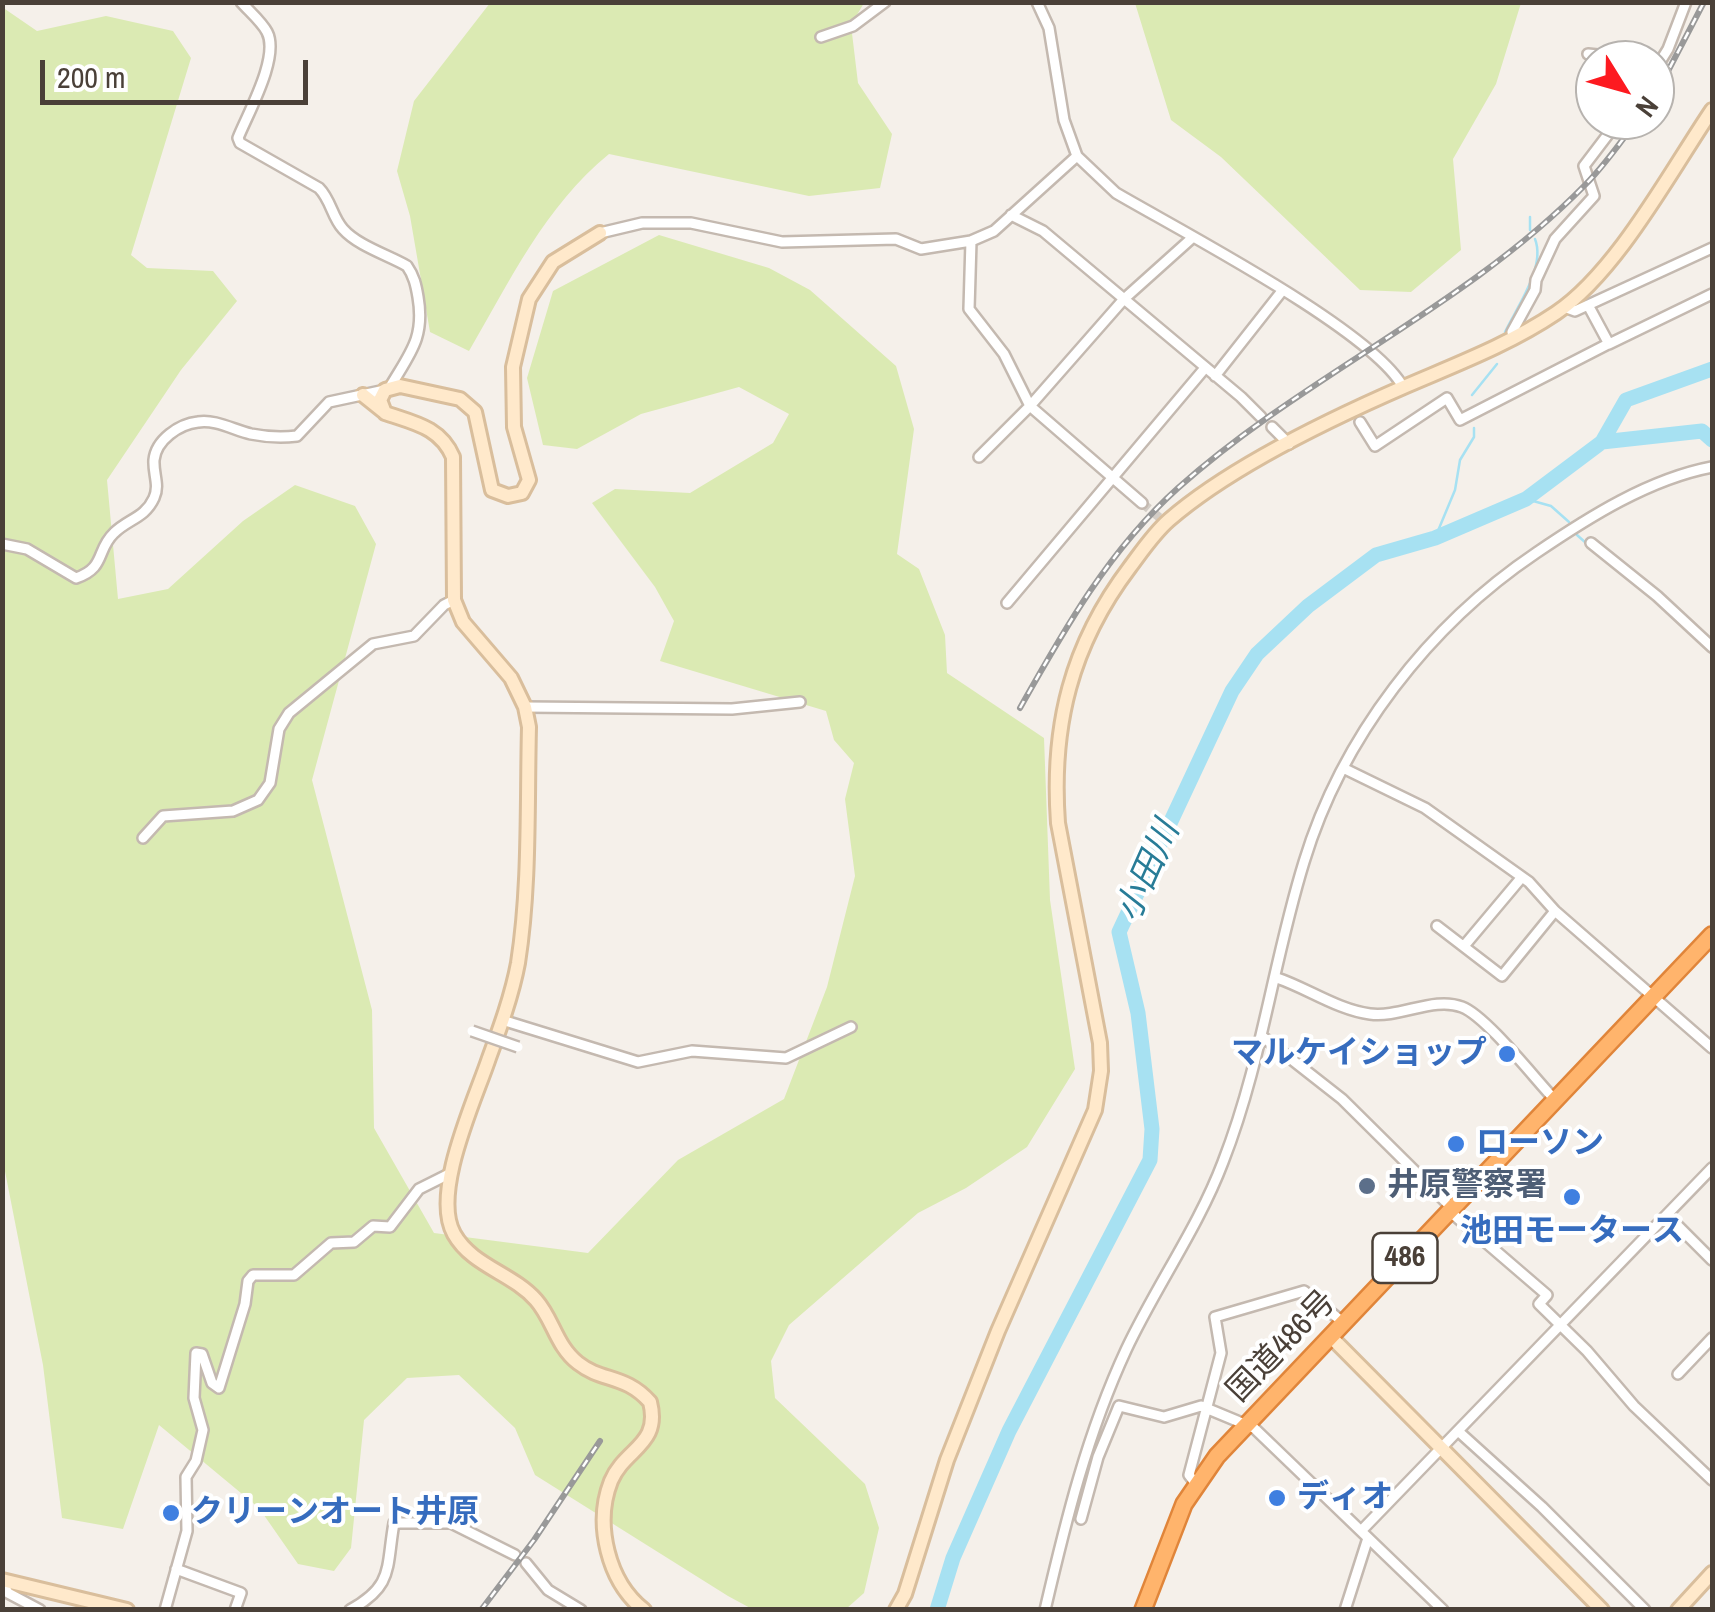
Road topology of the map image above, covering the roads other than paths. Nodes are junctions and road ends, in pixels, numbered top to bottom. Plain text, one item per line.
1 (241, 2) edge
2 (885, 2) edge
3 (1037, 2) edge
4 (1686, 2) edge
5 (821, 36) dead end
6 (1669, 40) edge
7 (1712, 110) edge
8 (1604, 140) edge
9 (1077, 156) junction
10 (1011, 215) junction
11 (600, 233) joint
12 (1192, 238) junction
13 (971, 241) junction
14 (1712, 248) edge
15 (1282, 292) junction
16 (1712, 294) edge
17 (1124, 299) junction
18 (1564, 306) junction
19 (1588, 306) junction
20 (1514, 338) junction
21 (1610, 343) junction
22 (1205, 368) junction
23 (1215, 376) junction
24 (387, 388) junction
25 (1402, 388) junction
26 (363, 395) junction
27 (1030, 406) junction
28 (385, 412) junction
29 (1260, 417) dead end
30 (1360, 422) dead end
31 (1272, 427) dead end
32 (1289, 444) junction
33 (979, 458) dead end
34 (1712, 467) edge
35 (1111, 478) junction
36 (1142, 503) tunnel mouth
37 (1590, 542) dead end
38 (2, 544) edge
39 (454, 600) junction
40 (1007, 603) dead end
41 (1712, 647) edge
42 (800, 702) dead end
43 (525, 706) junction
44 (1343, 768) junction
45 (143, 838) dead end
46 (1522, 877) junction
47 (1555, 911) junction
48 (1436, 926) dead end
49 (1712, 935) edge
50 (1464, 946) junction
51 (1277, 978) junction
52 (1652, 997) junction
53 (502, 1020) junction
54 (851, 1027) dead end
55 (472, 1031) dead end
56 (1263, 1037) junction
57 (518, 1046) dead end
58 (1712, 1048) edge
59 (1555, 1100) junction
60 (1712, 1168) edge
61 (451, 1173) junction
62 (1450, 1209) junction
63 (1668, 1216) junction
64 (1712, 1260) edge
65 (1344, 1323) junction
66 (1561, 1325) junction
67 (1332, 1338) junction
68 (1712, 1338) edge
69 (1678, 1374) dead end
70 (1114, 1377) junction
71 (1117, 1405) junction
72 (1207, 1407) junction
73 (1095, 1422) junction
74 (1246, 1425) junction
75 (1458, 1431) junction
76 (1442, 1448) junction
77 (1712, 1480) edge
78 (1196, 1484) junction
79 (1090, 1490) junction
80 (1068, 1509) junction
81 (1081, 1519) dead end
82 (1365, 1534) junction
83 (515, 1555) dead end
84 (526, 1563) dead end
85 (176, 1569) junction
86 (1712, 1573) edge
87 (2, 1581) edge
88 (34, 1608) edge
89 (127, 1610) edge
90 (164, 1610) edge
91 (236, 1610) edge
92 (350, 1610) edge
93 (580, 1610) edge
94 (644, 1610) edge
95 (896, 1610) edge
96 (1044, 1610) edge
97 (1142, 1610) edge
98 (1345, 1610) edge
99 (1443, 1610) edge
100 (1602, 1610) edge
101 (1645, 1610) edge
102 (1678, 1610) edge

1 - 24 street
2 - 5 street
3 - 9 street
4 - 6 street
7 - 18 street
8 - 20 street
9 - 10 street
9 - 12 street
10 - 13 street
10 - 17 street
11 - 13 street
11 - 24 street
12 - 15 street
12 - 17 street
13 - 27 street
14 - 19 street
15 - 23 street
15 - 25 street
16 - 21 street
17 - 22 street
17 - 27 street
18 - 19 street
18 - 20 street
19 - 21 street
20 - 25 street
21 - 30 street
22 - 23 street
22 - 35 street
23 - 29 street
24 - 26 street
24 - 28 street
25 - 32 street
26 - 28 street
26 - 38 street
27 - 33 street
27 - 35 street
28 - 39 street
31 - 32 street
32 - 95 street
34 - 44 street
35 - 36 street
35 - 40 street
37 - 41 street
39 - 43 street
39 - 45 street
42 - 43 street
43 - 53 street
44 - 46 street
44 - 51 street
46 - 47 street
46 - 50 street
47 - 50 street
47 - 52 street
48 - 50 street
49 - 52 highway, 国道486号 / 486
51 - 56 street
51 - 59 street
52 - 58 street
52 - 59 highway, 国道486号 / 486
53 - 54 street
53 - 61 street
55 - 57 street, bridge
56 - 62 street
56 - 70 street
59 - 62 highway, 国道486号 / 486
60 - 63 street
61 - 85 street
61 - 94 street
62 - 65 highway, 国道486号 / 486
62 - 66 street
63 - 64 street
63 - 66 street
65 - 67 highway, 国道486号 / 486
65 - 72 street
66 - 75 street
66 - 77 street
67 - 74 highway, 国道486号 / 486
67 - 76 street
68 - 69 street
70 - 71 street
70 - 73 street
71 - 72 street
71 - 73 street
71 - 79 street
72 - 74 street
72 - 78 street
73 - 80 street
74 - 78 highway, 国道486号 / 486
74 - 82 street
75 - 76 street
75 - 101 street
76 - 82 street
76 - 100 street
78 - 97 highway, 国道486号 / 486
79 - 80 street
79 - 81 street
80 - 96 street
82 - 98 street
82 - 99 street
83 - 92 street
84 - 93 street
85 - 90 street
85 - 91 street
86 - 102 street
87 - 88 street
87 - 89 street

